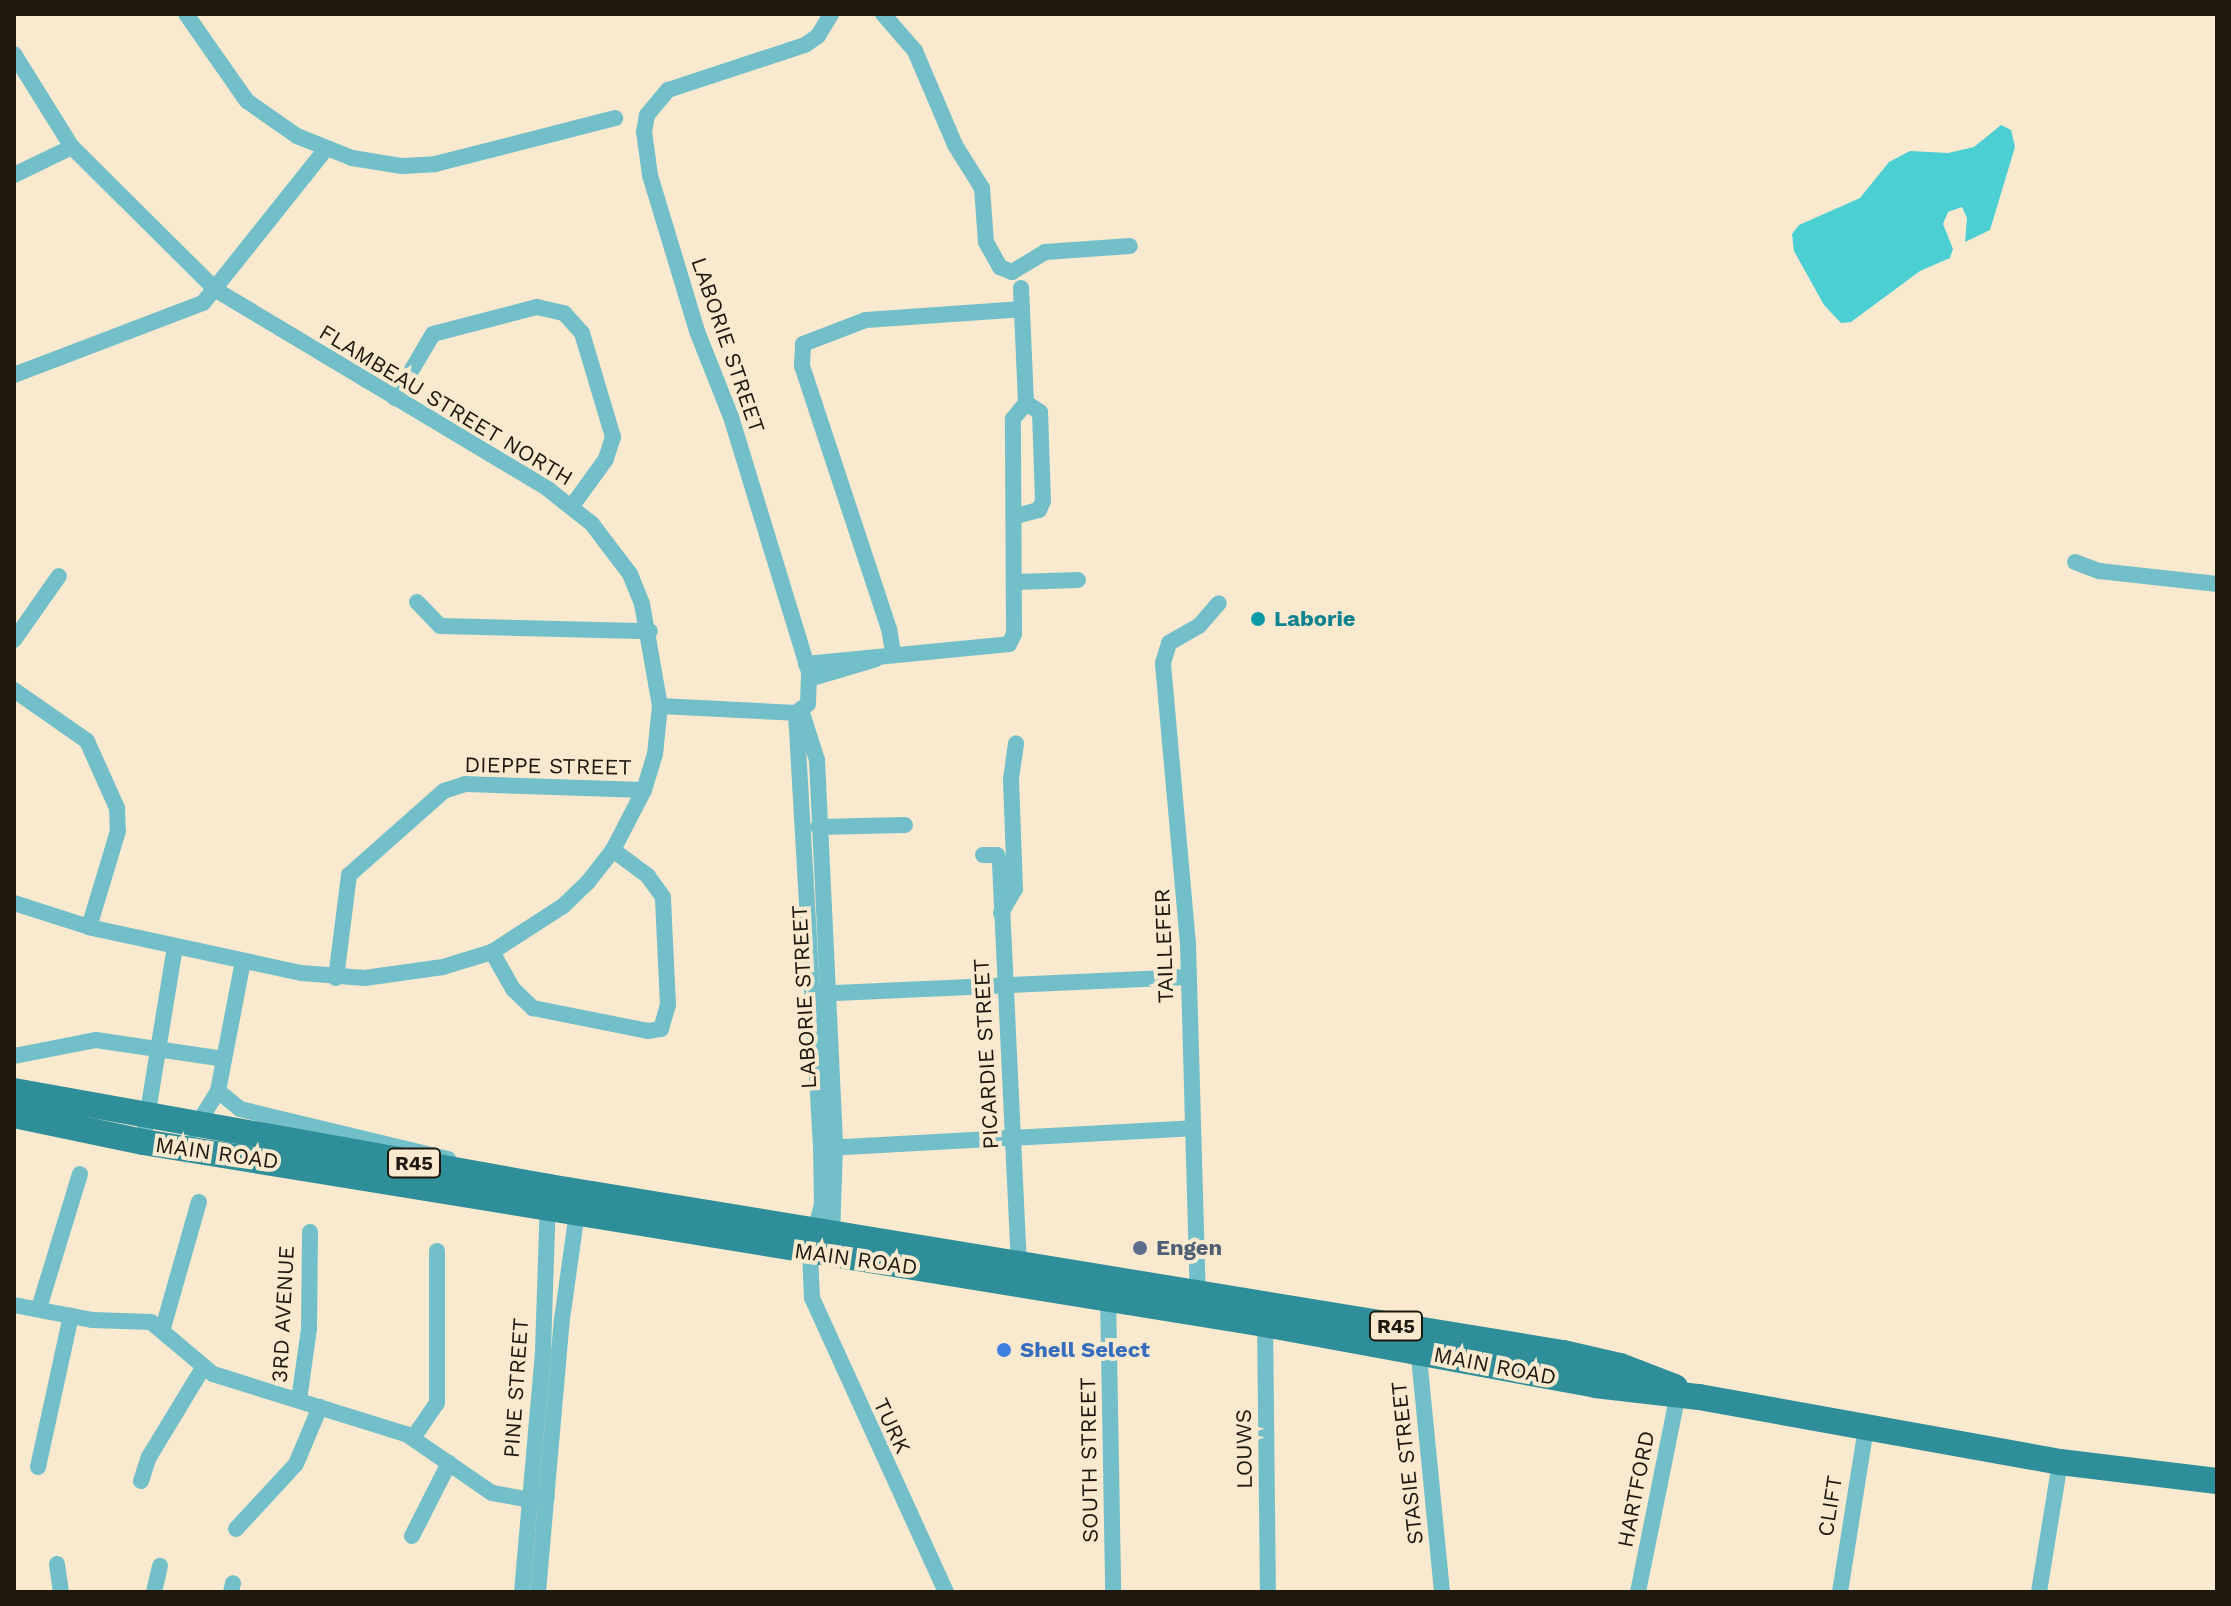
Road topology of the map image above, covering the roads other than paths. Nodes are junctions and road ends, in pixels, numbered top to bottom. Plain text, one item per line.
1 (186, 14) edge
2 (831, 14) edge
3 (883, 14) edge
4 (14, 54) edge
5 (615, 118) dead end
6 (72, 147) junction
7 (325, 150) junction
8 (14, 175) edge
9 (1130, 246) dead end
10 (1021, 288) dead end
11 (216, 290) junction
12 (1022, 309) junction
13 (14, 375) edge
14 (395, 398) junction
15 (1026, 403) junction
16 (572, 506) junction
17 (1016, 516) junction
18 (2075, 562) dead end
19 (59, 576) dead end
20 (1078, 580) dead end
21 (1015, 582) junction
22 (2217, 584) edge
23 (417, 602) dead end
24 (1219, 603) dead end
25 (650, 631) junction
26 (14, 640) edge
27 (893, 653) junction
28 (808, 671) junction
29 (14, 690) edge
30 (660, 706) junction
31 (799, 713) junction
32 (1016, 743) dead end
33 (644, 790) junction
34 (905, 825) dead end
35 (814, 834) junction
36 (613, 850) junction
37 (983, 855) dead end
38 (14, 903) edge
39 (1001, 913) junction
40 (89, 927) junction
41 (175, 947) junction
42 (492, 952) junction
43 (243, 961) junction
44 (1188, 977) junction
45 (336, 978) junction
46 (1004, 985) junction
47 (819, 994) junction
48 (157, 1048) junction
49 (14, 1056) edge
50 (224, 1059) junction
51 (14, 1091) edge
52 (218, 1091) junction
53 (14, 1115) edge
54 (1192, 1128) junction
55 (145, 1130) junction
56 (191, 1137) junction
57 (1013, 1138) junction
58 (828, 1148) junction
59 (80, 1174) dead end
60 (496, 1177) junction
61 (548, 1198) junction
62 (199, 1202) dead end
63 (578, 1203) junction
64 (310, 1232) dead end
65 (820, 1250) junction
66 (437, 1251) dead end
67 (1019, 1265) junction
68 (1108, 1290) junction
69 (1198, 1304) junction
70 (14, 1305) edge
71 (39, 1308) junction
72 (1265, 1315) junction
73 (71, 1316) junction
74 (163, 1328) junction
75 (1418, 1340) junction
76 (203, 1368) junction
77 (1685, 1394) junction
78 (299, 1400) junction
79 (320, 1407) junction
80 (1866, 1428) junction
81 (413, 1438) junction
82 (2060, 1462) junction
83 (449, 1463) junction
84 (38, 1467) dead end
85 (141, 1481) dead end
86 (2217, 1481) edge
87 (539, 1499) junction
88 (236, 1529) dead end
89 (412, 1536) dead end
90 (57, 1564) dead end
91 (160, 1566) dead end
92 (61, 1592) edge
93 (154, 1592) edge
94 (522, 1592) edge
95 (538, 1592) edge
96 (946, 1592) edge
97 (1113, 1592) edge
98 (1268, 1592) edge
99 (1442, 1592) edge
100 (1638, 1592) edge
101 (1840, 1592) edge
102 (2039, 1592) edge

1 - 7 street
2 - 28 street, LABORIE STREET
3 - 9 street
4 - 6 street, FLAMBEAU STREET NORTH
5 - 7 street
6 - 8 street
6 - 11 street, FLAMBEAU STREET NORTH
7 - 11 street
10 - 12 street
11 - 13 street
11 - 14 street, FLAMBEAU STREET NORTH
12 - 15 street
12 - 27 street
14 - 16 street, FLAMBEAU STREET NORTH
14 - 16 street
15 - 17 street
15 - 17 street
16 - 25 street, FLAMBEAU STREET NORTH
17 - 21 street
18 - 22 street
19 - 26 street
20 - 21 street
21 - 27 street
23 - 25 street
24 - 44 street, TAILLEFER
25 - 30 street, FLAMBEAU STREET NORTH
27 - 28 street
28 - 31 street, LABORIE STREET
29 - 40 street
30 - 31 street
30 - 33 street, FLAMBEAU STREET NORTH
31 - 35 street, LABORIE STREET
32 - 39 street
33 - 36 street, FLAMBEAU STREET NORTH
33 - 45 street, DIEPPE STREET
34 - 35 street
35 - 47 street, LABORIE STREET
36 - 42 street, FLAMBEAU STREET NORTH
36 - 42 street
37 - 39 street, PICARDIE STREET
38 - 40 street, FLAMBEAU STREET NORTH
39 - 46 street, PICARDIE STREET
40 - 41 street, FLAMBEAU STREET NORTH
41 - 43 street, FLAMBEAU STREET NORTH
41 - 48 street
42 - 45 street, FLAMBEAU STREET NORTH
43 - 45 street, FLAMBEAU STREET NORTH
43 - 50 street
44 - 46 street
44 - 54 street, TAILLEFER
46 - 47 street
46 - 57 street, PICARDIE STREET
47 - 58 street, LABORIE STREET
48 - 49 street
48 - 50 street
48 - 55 street
50 - 52 street
51 - 55 main road, MAIN ROAD / R45
52 - 56 street
52 - 60 street, MAIN ROAD
53 - 55 main road, MAIN ROAD / R45
54 - 57 street
54 - 69 street, TAILLEFER
55 - 56 main road, MAIN ROAD / R45
56 - 60 main road, MAIN ROAD / R45
56 - 61 main road, MAIN ROAD / R45
57 - 58 street
57 - 67 street, PICARDIE STREET
58 - 65 street, LABORIE STREET
59 - 71 street
60 - 61 main road, MAIN ROAD / R45
61 - 63 main road, MAIN ROAD / R45
61 - 87 street, PINE STREET
62 - 74 street
63 - 65 main road, MAIN ROAD / R45
63 - 87 street, PINE STREET
64 - 78 street, 3RD AVENUE
65 - 67 main road, MAIN ROAD / R45
65 - 68 main road, MAIN ROAD / R45
65 - 96 street, TURK
66 - 81 street
67 - 68 main road, MAIN ROAD / R45
68 - 69 main road, MAIN ROAD / R45
68 - 97 street, SOUTH STREET
69 - 72 main road, MAIN ROAD / R45
70 - 71 street
71 - 73 street
72 - 75 main road, MAIN ROAD / R45
72 - 98 street, LOUWS
73 - 74 street
73 - 84 street
74 - 76 street
75 - 77 main road, MAIN ROAD / R45
75 - 99 street, STASIE STREET
76 - 78 street
76 - 85 street
77 - 80 main road, MAIN ROAD / R45
77 - 100 street, HARTFORD
78 - 79 street
79 - 81 street
79 - 88 street
80 - 82 main road, MAIN ROAD / R45
80 - 101 street, CLIFT
81 - 83 street
82 - 86 main road, MAIN ROAD / R45
82 - 102 street
83 - 87 street
83 - 89 street
87 - 94 street, PINE STREET
87 - 95 street, PINE STREET
90 - 92 street
91 - 93 street

